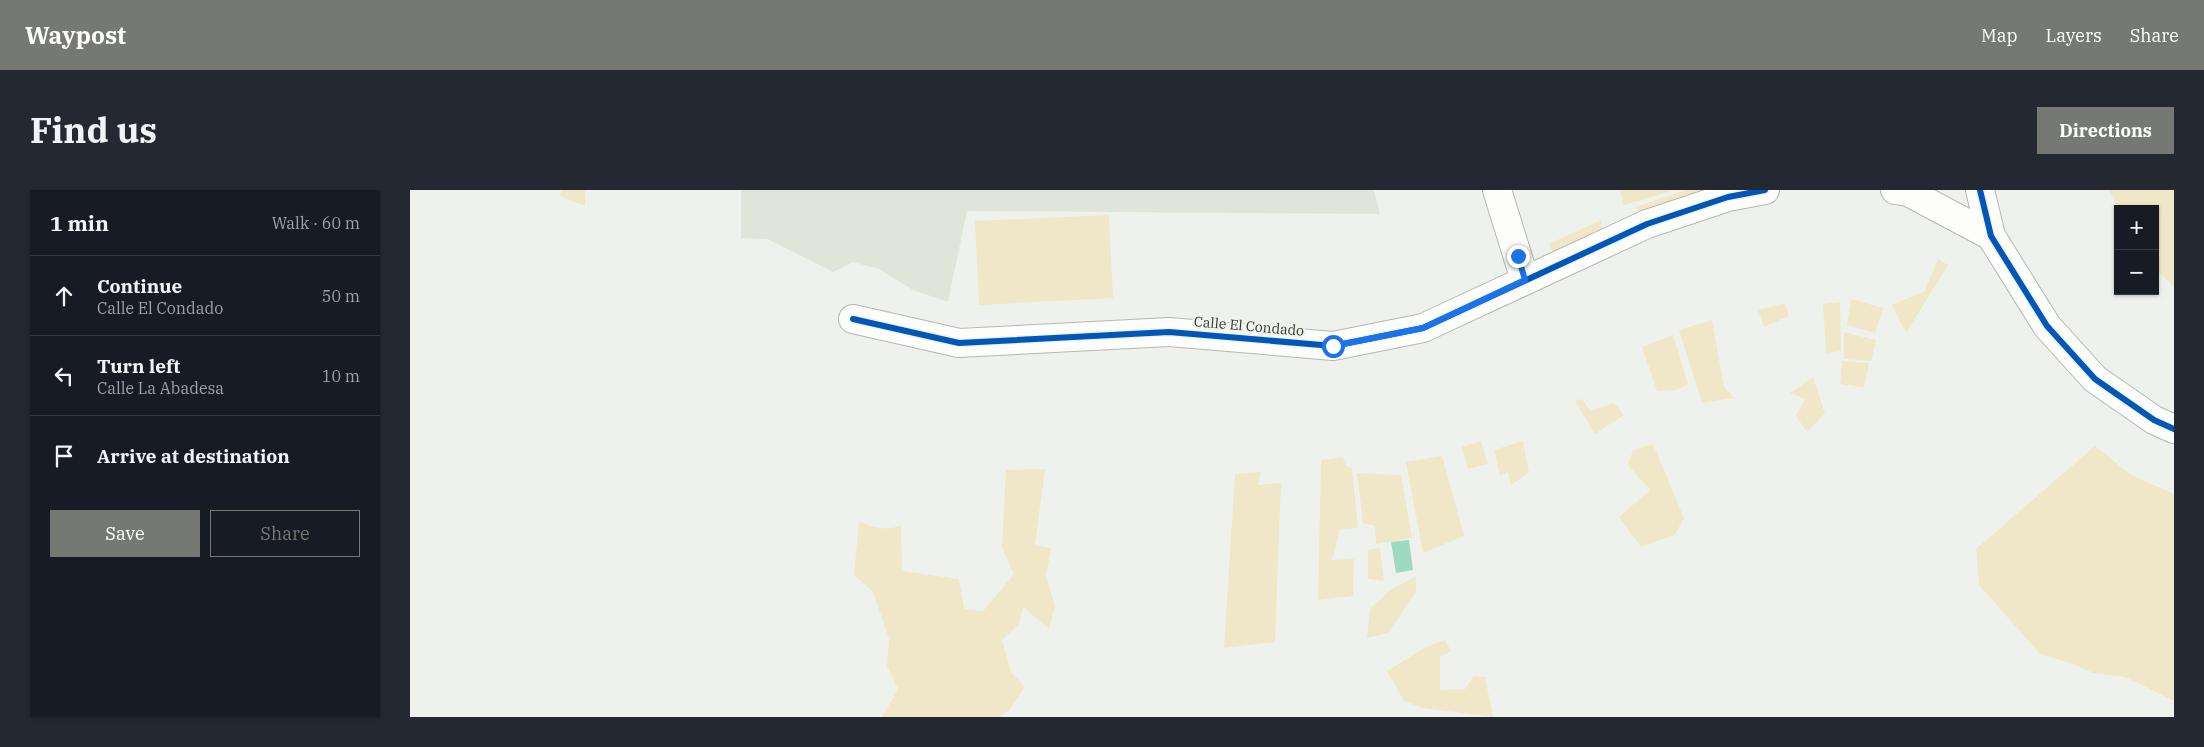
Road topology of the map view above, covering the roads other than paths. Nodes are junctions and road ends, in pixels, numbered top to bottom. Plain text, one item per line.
1 (1497, 190) edge
2 (1765, 190) edge
3 (1896, 190) edge
4 (1980, 190) edge
5 (1991, 236) junction
6 (1525, 280) junction
7 (853, 319) dead end
8 (2174, 429) edge

1 - 6 street
2 - 6 street, Calle El Condado
3 - 5 street
4 - 5 street
5 - 8 street
6 - 7 street, Calle El Condado

